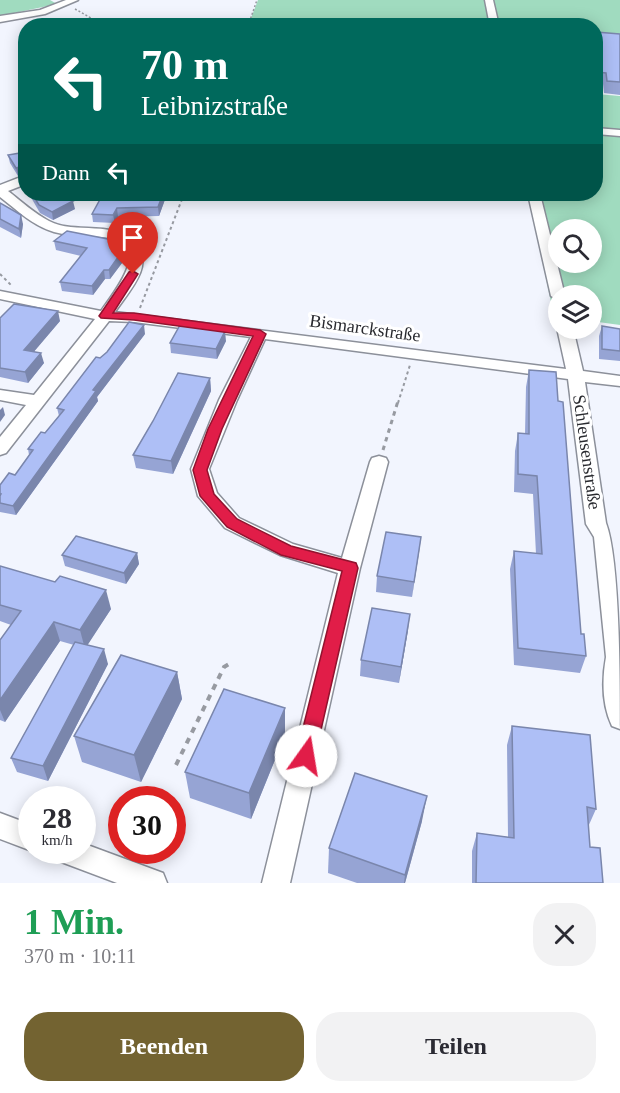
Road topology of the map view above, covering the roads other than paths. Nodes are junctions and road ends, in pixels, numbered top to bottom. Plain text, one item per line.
1 (489, 0) edge
2 (69, 2) edge
3 (493, 18) edge
4 (0, 19) edge
5 (603, 132) edge
6 (620, 133) edge
7 (18, 183) edge
8 (0, 191) edge
9 (536, 201) edge
10 (555, 285) edge
11 (0, 295) edge
12 (105, 316) junction
13 (260, 334) junction
14 (568, 339) edge
15 (576, 375) junction
16 (620, 381) edge
17 (0, 395) edge
18 (37, 401) junction
19 (0, 449) edge
20 (379, 462) road end
21 (350, 568) junction
22 (620, 718) edge
23 (0, 826) edge
24 (18, 833) edge
25 (96, 861) edge
26 (153, 883) edge
27 (276, 883) edge

1 - 3 street
2 - 4 street
5 - 6 street
7 - 8 street
8 - 12 street
9 - 10 street
11 - 12 street, Bismarckstraße
12 - 13 street, Bismarckstraße
12 - 18 street
13 - 15 street, Bismarckstraße
13 - 21 street
14 - 15 street, Schleusenstraße
15 - 16 street, Bismarckstraße
15 - 22 street, Schleusenstraße
17 - 18 street
18 - 19 street
20 - 21 street
21 - 27 street
23 - 24 street
25 - 26 street

